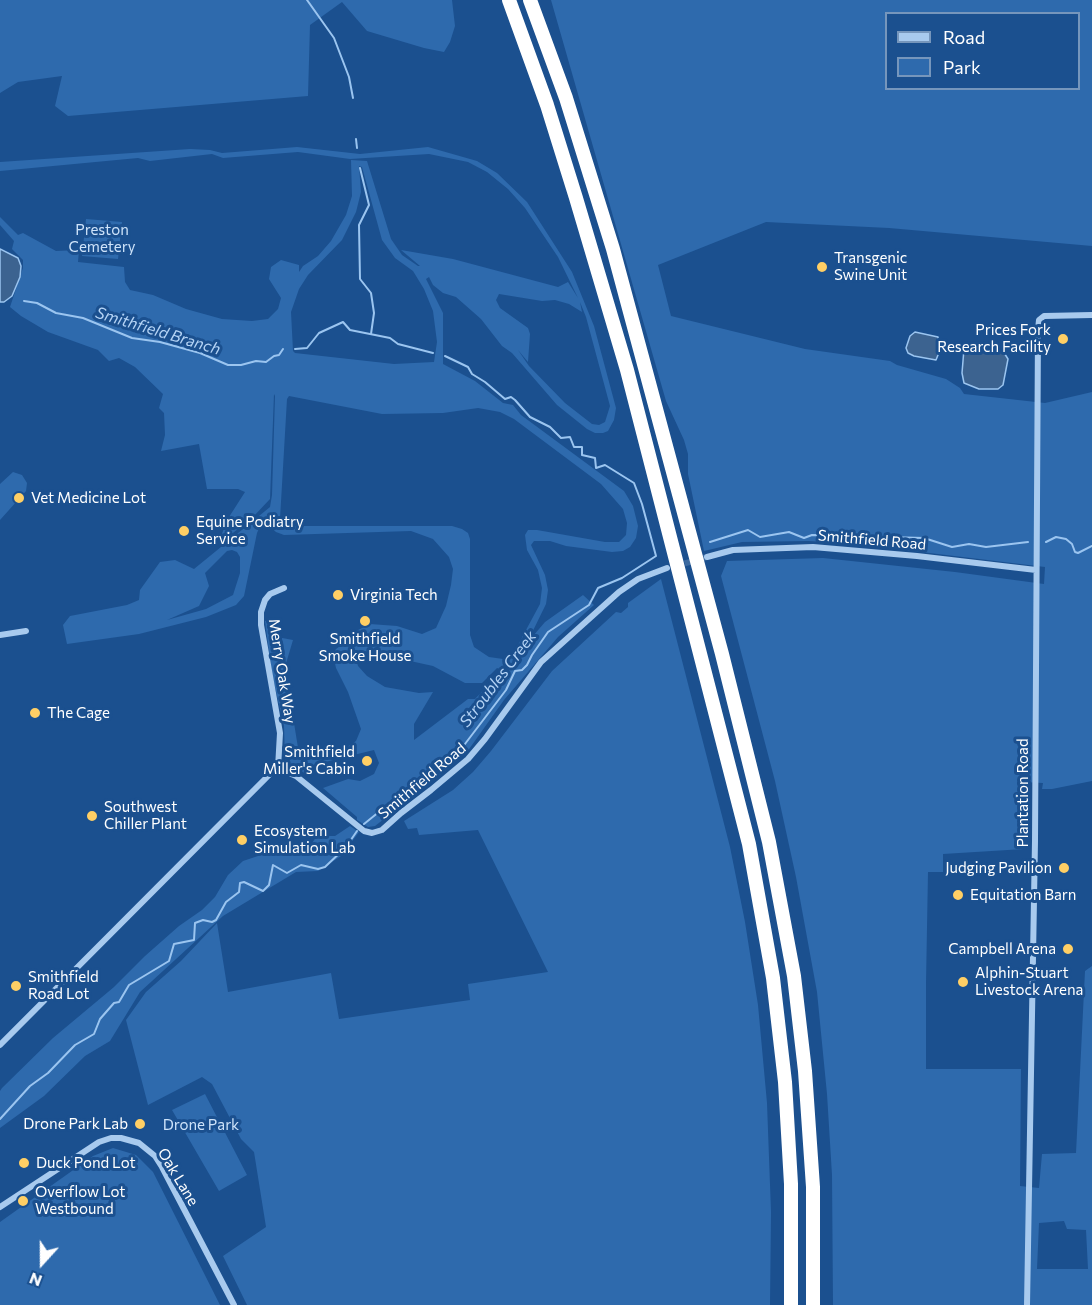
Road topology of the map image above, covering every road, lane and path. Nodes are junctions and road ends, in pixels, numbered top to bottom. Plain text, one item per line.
1 (509, 0) edge
2 (530, 0) edge
3 (1092, 315) edge
4 (707, 557) tunnel mouth
5 (667, 568) tunnel mouth
6 (1036, 570) junction
7 (284, 588) dead end
8 (26, 631) dead end
9 (0, 636) edge
10 (278, 768) junction
11 (0, 1045) edge
12 (0, 1207) edge
13 (234, 1305) edge
14 (791, 1305) edge
15 (813, 1305) edge
16 (1027, 1305) edge

1 - 14 highway
2 - 15 highway
3 - 6 street, Plantation Road
4 - 6 street, Smithfield Road
5 - 10 street, Smithfield Road
6 - 16 street, Plantation Road
7 - 10 street, Merry Oak Way
8 - 9 street
10 - 11 street
12 - 13 street, Oak Lane

